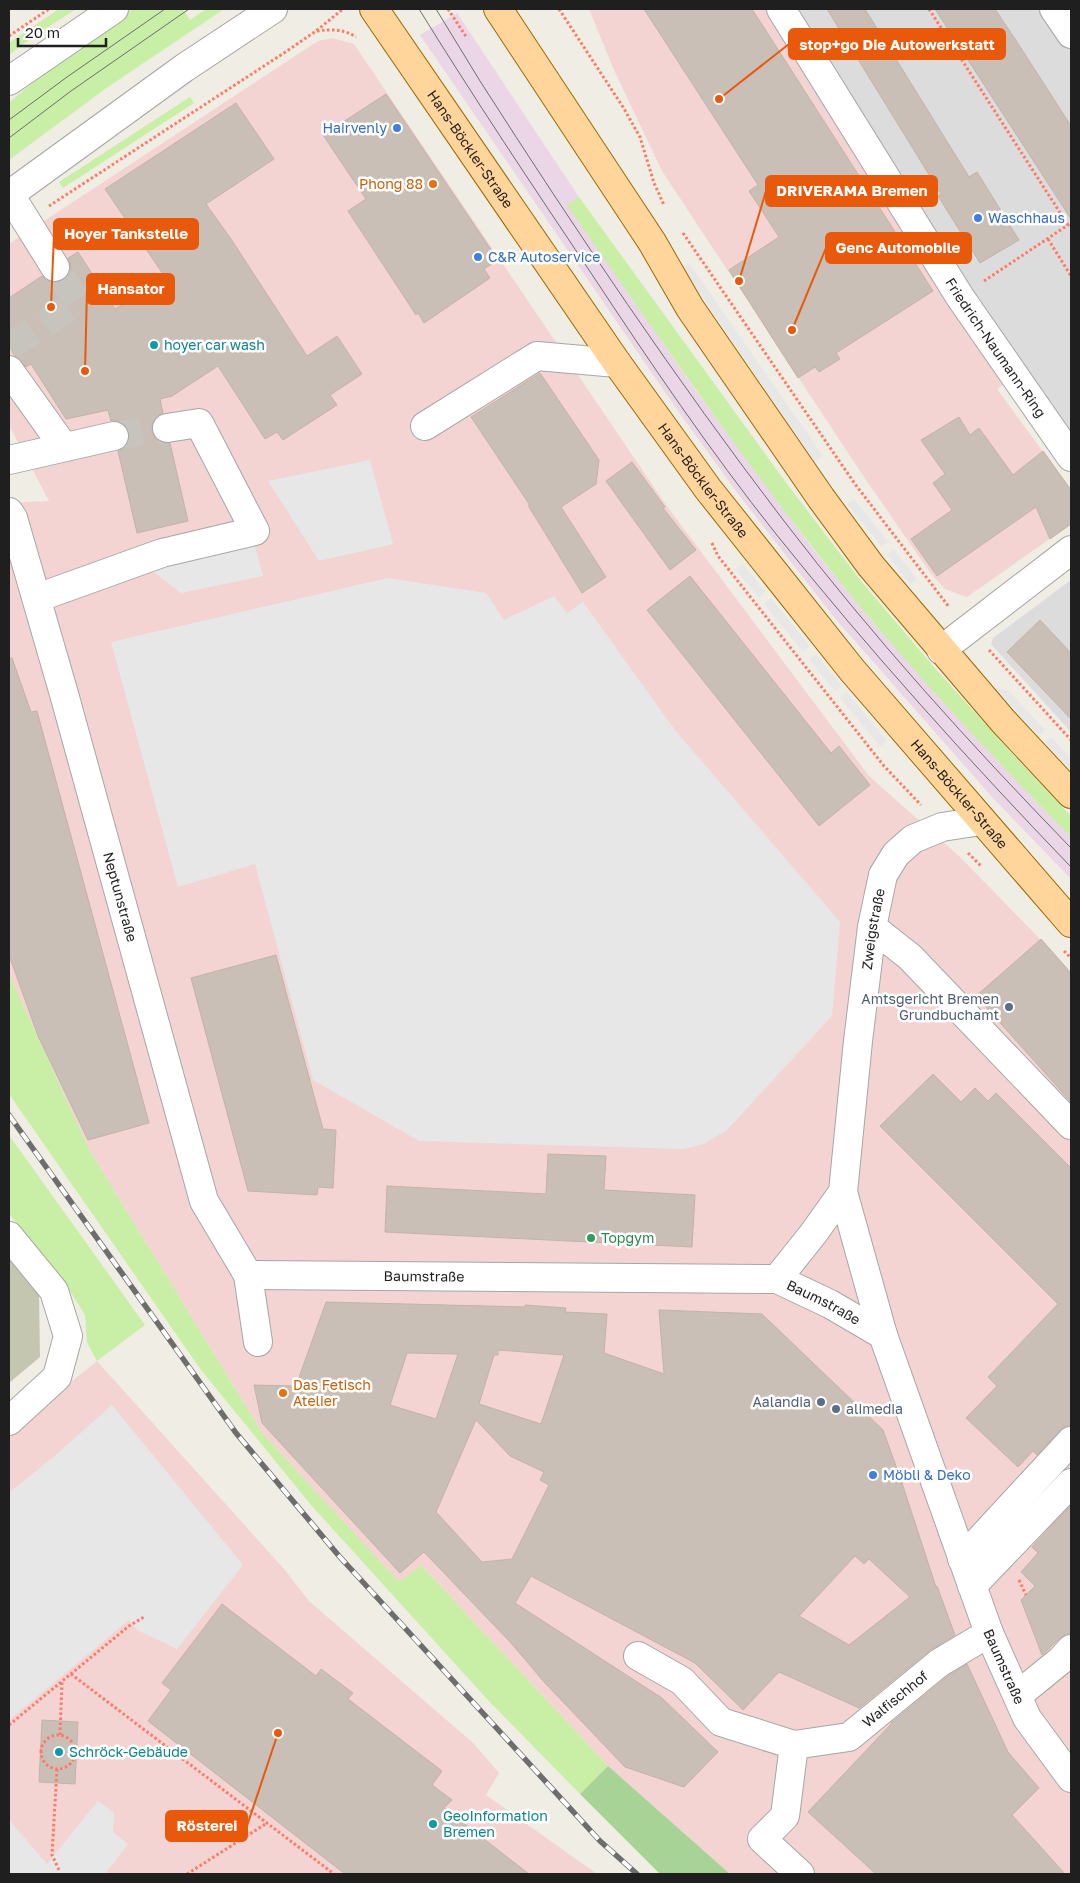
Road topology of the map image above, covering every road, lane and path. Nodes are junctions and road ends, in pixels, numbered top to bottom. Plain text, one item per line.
1 (49, 9) edge
2 (114, 9) edge
3 (273, 9) edge
4 (343, 9) edge
5 (374, 9) edge
6 (498, 9) edge
7 (559, 9) edge
8 (781, 9) edge
9 (929, 9) edge
10 (1054, 9) edge
11 (448, 10) edge
12 (316, 31) junction
13 (1071, 34) edge
14 (9, 36) edge
15 (467, 38) dead end
16 (363, 41) dead end
17 (9, 82) edge
18 (9, 195) edge
19 (666, 208) dead end
20 (24, 218) junction
21 (1070, 224) edge
22 (682, 232) dead end
23 (1048, 239) junction
24 (55, 267) tunnel mouth
25 (1071, 276) edge
26 (960, 296) junction
27 (617, 363) junction
28 (9, 370) edge
29 (425, 426) dead end
30 (166, 428) tunnel mouth
31 (114, 436) tunnel mouth
32 (64, 447) junction
33 (1071, 457) edge
34 (9, 460) edge
35 (9, 512) edge
36 (1071, 550) edge
37 (37, 598) junction
38 (969, 628) junction
39 (940, 650) junction
40 (1071, 740) edge
41 (1071, 794) edge
42 (981, 821) junction
43 (1071, 923) edge
44 (872, 927) junction
45 (1071, 1125) edge
46 (843, 1192) junction
47 (9, 1236) edge
48 (248, 1275) junction
49 (777, 1279) junction
50 (883, 1335) junction
51 (258, 1342) dead end
52 (9, 1421) edge
53 (1071, 1441) edge
54 (1071, 1483) edge
55 (962, 1559) junction
56 (972, 1586) junction
57 (1023, 1588) dead end
58 (1026, 1595) dead end
59 (144, 1617) dead end
60 (990, 1632) junction
61 (1071, 1649) edge
62 (638, 1656) dead end
63 (70, 1674) junction
64 (62, 1681) junction
65 (1018, 1695) junction
66 (9, 1724) edge
67 (60, 1735) junction
68 (794, 1745) junction
69 (57, 1769) junction
70 (1071, 1778) edge
71 (267, 1823) junction
72 (60, 1872) dead end
73 (187, 1874) edge
74 (334, 1874) edge
75 (800, 1874) edge

1 - 14 path
2 - 17 street
3 - 18 street
4 - 12 path
5 - 27 main road, Hans-Böckler-Straße
6 - 39 main road
7 - 19 path
8 - 26 street, Friedrich-Naumann-Ring
9 - 21 path
10 - 13 street
11 - 15 path
12 - 16 path
12 - 20 path
18 - 20 street
20 - 24 street
21 - 23 path
22 - 38 path
23 - 25 path
23 - 26 path
26 - 33 street, Friedrich-Naumann-Ring
27 - 29 street
27 - 42 main road, Hans-Böckler-Straße
28 - 32 street
30 - 37 street
31 - 32 street
32 - 34 street
35 - 37 street, Neptunstraße
36 - 38 street
37 - 48 street, Neptunstraße
38 - 39 street
38 - 40 path
39 - 41 main road
42 - 43 main road, Hans-Böckler-Straße
42 - 44 street, Zweigstraße
44 - 45 street
44 - 46 street, Zweigstraße
46 - 49 street, Zweigstraße
46 - 50 street, Zweigstraße
47 - 52 street
48 - 49 street, Baumstraße
48 - 51 street
49 - 50 street, Baumstraße
50 - 55 street, Baumstraße
53 - 55 street
54 - 56 street
55 - 56 street, Baumstraße
56 - 60 street, Baumstraße
57 - 58 path
59 - 63 path
60 - 65 street, Baumstraße
60 - 68 street, Walfischhof
61 - 65 street
62 - 68 street
63 - 64 path
63 - 71 path
64 - 66 path
64 - 67 path
65 - 70 street, Baumstraße
67 - 69 path
67 - 69 path
68 - 75 street
69 - 72 path
71 - 73 path
71 - 74 path

